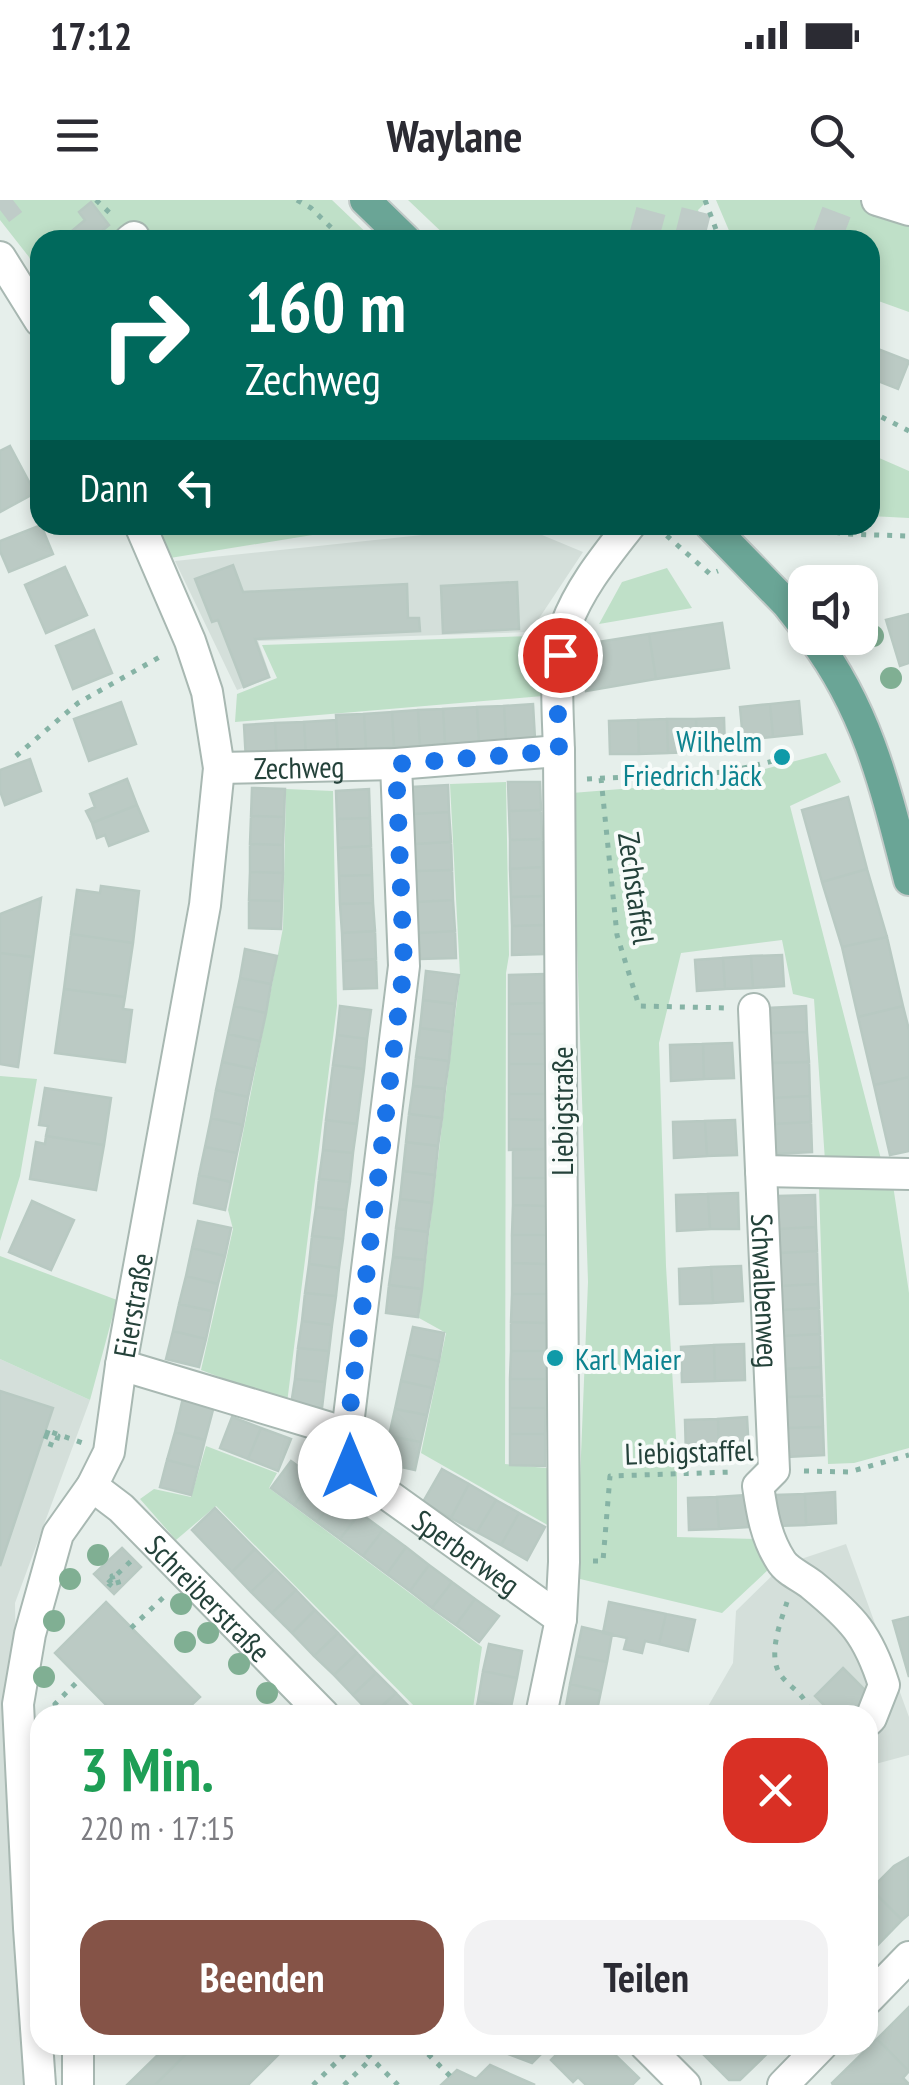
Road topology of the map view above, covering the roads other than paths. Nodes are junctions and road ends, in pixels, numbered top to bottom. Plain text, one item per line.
1 (365, 200) edge
2 (877, 200) edge
3 (909, 210) edge
4 (396, 230) edge
5 (0, 257) edge
6 (30, 302) edge
7 (144, 535) edge
8 (622, 535) edge
9 (720, 535) edge
10 (788, 605) edge
11 (823, 655) edge
12 (396, 764) junction
13 (559, 766) junction
14 (219, 768) junction
15 (909, 880) edge
16 (754, 1009) road end
17 (761, 1171) junction
18 (909, 1174) edge
19 (121, 1366) junction
20 (347, 1433) junction
21 (92, 1486) junction
22 (561, 1619) junction
23 (314, 1705) edge
24 (543, 1705) edge
25 (876, 1705) edge
26 (30, 1942) edge
27 (909, 1957) edge
28 (878, 1989) edge
29 (38, 2055) edge
30 (78, 2055) edge
31 (656, 2055) edge
32 (812, 2055) edge
33 (40, 2085) edge
34 (78, 2085) edge
35 (685, 2085) edge
36 (783, 2085) edge

1 - 4 main road
2 - 3 street
5 - 6 street
7 - 14 street, Eierstraße
8 - 13 street, Liebigstraße
9 - 10 main road
11 - 15 main road
12 - 13 street, Zechweg
12 - 14 street, Zechweg
12 - 20 street
13 - 22 street, Liebigstraße
14 - 19 street, Eierstraße
16 - 17 street, Schwalbenweg
17 - 18 street
17 - 25 street, Schwalbenweg
19 - 20 street
19 - 21 street, Eierstraße
20 - 22 street, Sperberweg
21 - 23 street, Schreiberstraße
21 - 26 street, Eierstraße
22 - 24 street, Liebigstraße
27 - 28 street
29 - 33 street, Eierstraße
30 - 34 street
31 - 35 street
32 - 36 street

